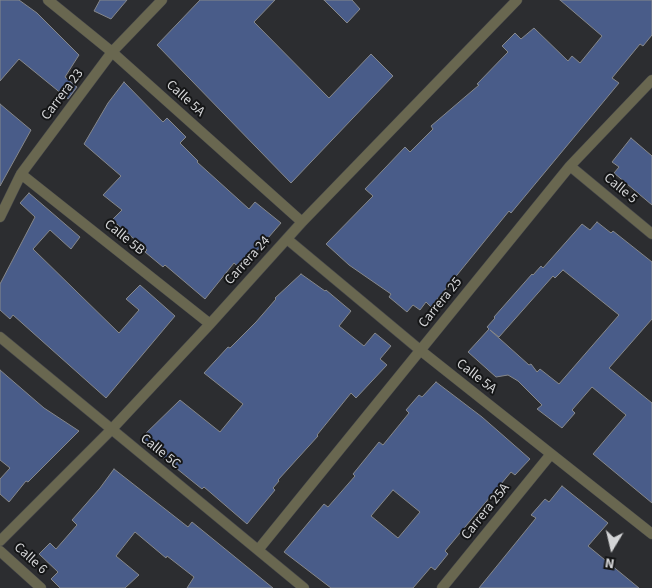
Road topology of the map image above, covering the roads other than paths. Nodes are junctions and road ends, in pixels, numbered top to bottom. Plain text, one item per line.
1 (48, 0) edge
2 (162, 0) edge
3 (517, 0) edge
4 (112, 52) junction
5 (652, 80) edge
6 (570, 166) junction
7 (21, 174) junction
8 (0, 217) edge
9 (302, 222) junction
10 (652, 234) edge
11 (287, 238) junction
12 (210, 324) junction
13 (0, 337) edge
14 (420, 350) junction
15 (111, 430) junction
16 (551, 454) junction
17 (652, 534) edge
18 (0, 541) edge
19 (258, 550) junction
20 (0, 552) edge
21 (41, 588) edge
22 (304, 588) edge
23 (442, 588) edge

1 - 4 street, Calle 5A
2 - 4 street, Carrera 23
3 - 9 street, Carrera 24
4 - 7 street, Carrera 23
4 - 9 street, Calle 5A
5 - 6 street, Carrera 25
6 - 10 street, Calle 5
6 - 14 street, Carrera 25
7 - 8 street, Carrera 23
7 - 12 street, Calle 5B
9 - 11 street, Carrera 24
11 - 12 street, Carrera 24
11 - 14 street, Calle 5A
12 - 15 street, Carrera 24
13 - 15 street, Calle 5C
14 - 16 street, Calle 5A
14 - 19 street, Carrera 25
15 - 18 street, Carrera 24
15 - 19 street, Calle 5C
16 - 17 street, Calle 5A
16 - 23 street, Carrera 25A
19 - 22 street, Calle 5C
20 - 21 street, Calle 6

